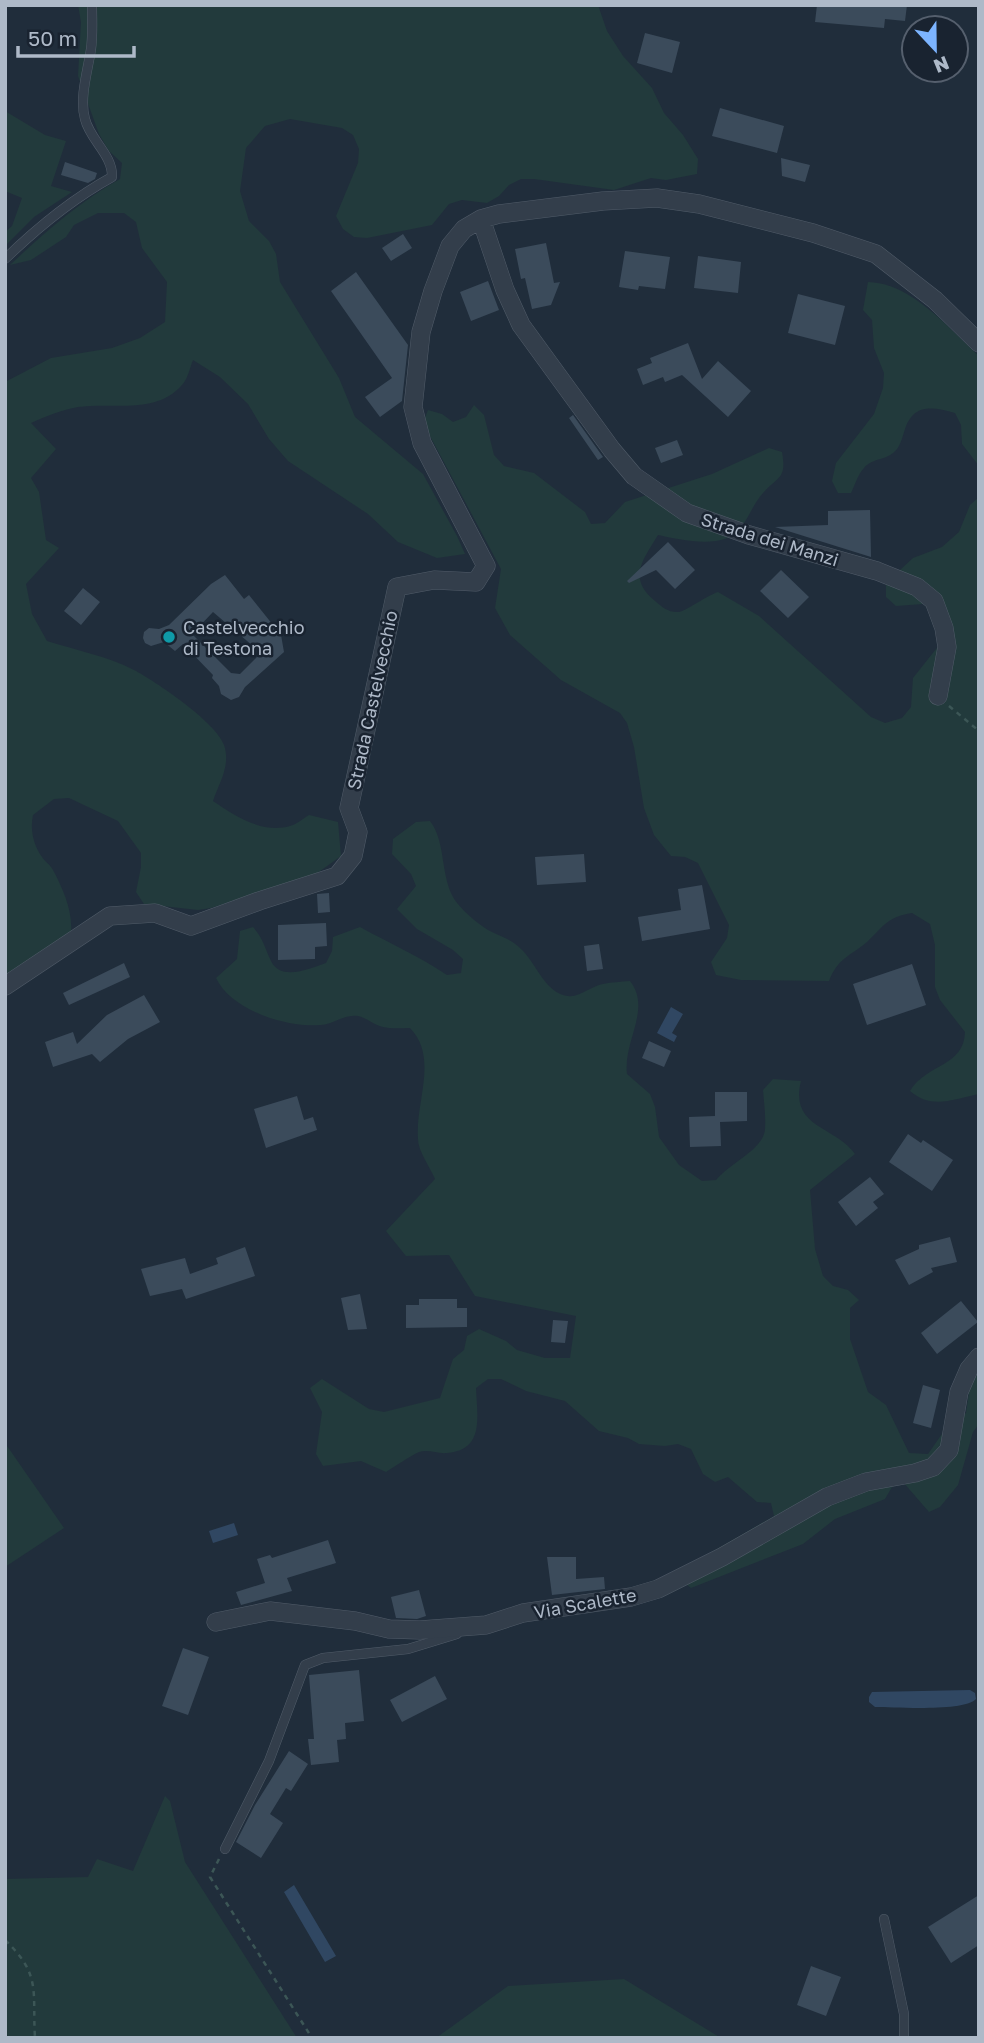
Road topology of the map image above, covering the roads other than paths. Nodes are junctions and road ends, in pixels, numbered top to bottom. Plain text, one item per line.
1 (92, 5) edge
2 (481, 219) junction
3 (5, 259) edge
4 (979, 343) edge
5 (938, 696) road end
6 (5, 986) edge
7 (979, 1356) edge
8 (216, 1622) dead end
9 (486, 1625) junction
10 (225, 1849) road end
11 (884, 1919) dead end
12 (904, 2038) edge

1 - 3 lane
2 - 4 street, Strada Castelvecchio
2 - 5 street, Strada dei Manzi
2 - 6 street, Strada Castelvecchio
7 - 9 street, Via Scalette
8 - 9 street, Via Scalette
9 - 10 lane
11 - 12 lane

